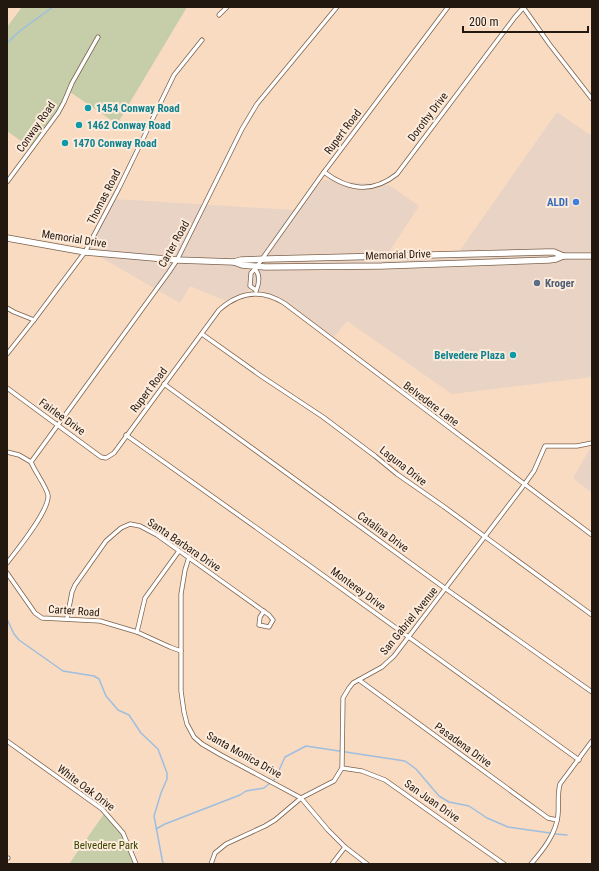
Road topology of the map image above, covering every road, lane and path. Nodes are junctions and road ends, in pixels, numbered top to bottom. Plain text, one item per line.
1 (227, 7) edge
2 (337, 7) edge
3 (448, 7) edge
4 (523, 7) edge
5 (219, 15) dead end
6 (98, 37) dead end
7 (202, 40) dead end
8 (592, 99) edge
9 (324, 172) junction
10 (7, 182) edge
11 (7, 238) edge
12 (85, 252) junction
13 (563, 256) junction
14 (592, 256) edge
15 (261, 259) junction
16 (177, 260) junction
17 (234, 262) junction
18 (255, 268) junction
19 (256, 290) junction
20 (256, 294) junction
21 (7, 308) edge
22 (34, 320) junction
23 (202, 334) junction
24 (7, 354) edge
25 (164, 384) junction
26 (7, 388) edge
27 (57, 425) junction
28 (126, 434) junction
29 (592, 443) edge
30 (7, 452) edge
31 (106, 458) joint
32 (31, 462) junction
33 (524, 485) junction
34 (592, 535) edge
35 (485, 536) junction
36 (178, 551) junction
37 (189, 557) junction
38 (7, 563) edge
39 (7, 573) edge
40 (446, 589) junction
41 (264, 611) junction
42 (592, 614) edge
43 (67, 618) junction
44 (137, 632) junction
45 (408, 637) junction
46 (181, 651) junction
47 (359, 680) junction
48 (592, 692) edge
49 (7, 741) edge
50 (592, 741) edge
51 (579, 760) junction
52 (342, 768) junction
53 (301, 798) junction
54 (558, 820) junction
55 (345, 847) junction
56 (136, 864) edge
57 (211, 864) edge
58 (332, 864) edge
59 (367, 864) edge
60 (504, 864) edge
61 (531, 864) edge

1 - 5 street
2 - 16 street, Carter Road
3 - 9 street, Rupert Road
4 - 8 street
4 - 9 street, Dorothy Drive
6 - 10 street, Conway Road
7 - 12 street, Thomas Road
9 - 15 street, Rupert Road
11 - 12 main road, Memorial Drive
12 - 16 main road, Memorial Drive
12 - 22 street, Thomas Road
13 - 14 main road, Memorial Drive
13 - 15 main road, Memorial Drive
13 - 18 main road, Memorial Drive
15 - 17 main road, Memorial Drive
15 - 18 street, Rupert Road
16 - 17 main road, Memorial Drive
16 - 27 street, Carter Road
17 - 18 main road, Memorial Drive
18 - 19 street, Rupert Road
18 - 19 street, Rupert Road
19 - 20 street, Rupert Road
20 - 23 street, Rupert Road
20 - 33 street, Belvedere Lane
21 - 22 street
22 - 24 street, Thomas Road
23 - 25 street, Rupert Road
23 - 35 street, Laguna Drive
25 - 28 street, Rupert Road
25 - 40 street, Catalina Drive
26 - 27 street, Fairlee Drive
27 - 31 street, Fairlee Drive
27 - 32 street, Carter Road
28 - 31 street, Rupert Road
28 - 45 street, Monterey Drive
29 - 33 street, San Gabriel Avenue
30 - 32 street
32 - 38 street
33 - 34 street, Belvedere Lane
33 - 35 street, San Gabriel Avenue
35 - 40 street, San Gabriel Avenue
35 - 42 street, Laguna Drive
36 - 37 street, Santa Barbara Drive
36 - 43 street, Santa Barbara Drive
36 - 44 street
37 - 41 street, Santa Barbara Drive
37 - 46 street, Santa Monica Drive
39 - 43 street, Carter Road
40 - 45 street, San Gabriel Avenue
40 - 48 street, Catalina Drive
41 - 41 street
43 - 44 street, Carter Road
44 - 46 street, Carter Road
45 - 47 street, San Gabriel Avenue
45 - 51 street, Monterey Drive
46 - 53 street, Santa Monica Drive
47 - 52 street, San Gabriel Avenue
47 - 54 street, Pasadena Drive
49 - 56 street, White Oak Drive
50 - 51 street
51 - 54 street
52 - 53 street
52 - 60 street, San Juan Drive
53 - 55 street, Santa Monica Drive
53 - 57 street
54 - 61 street
55 - 58 street
55 - 59 street, Santa Monica Drive

